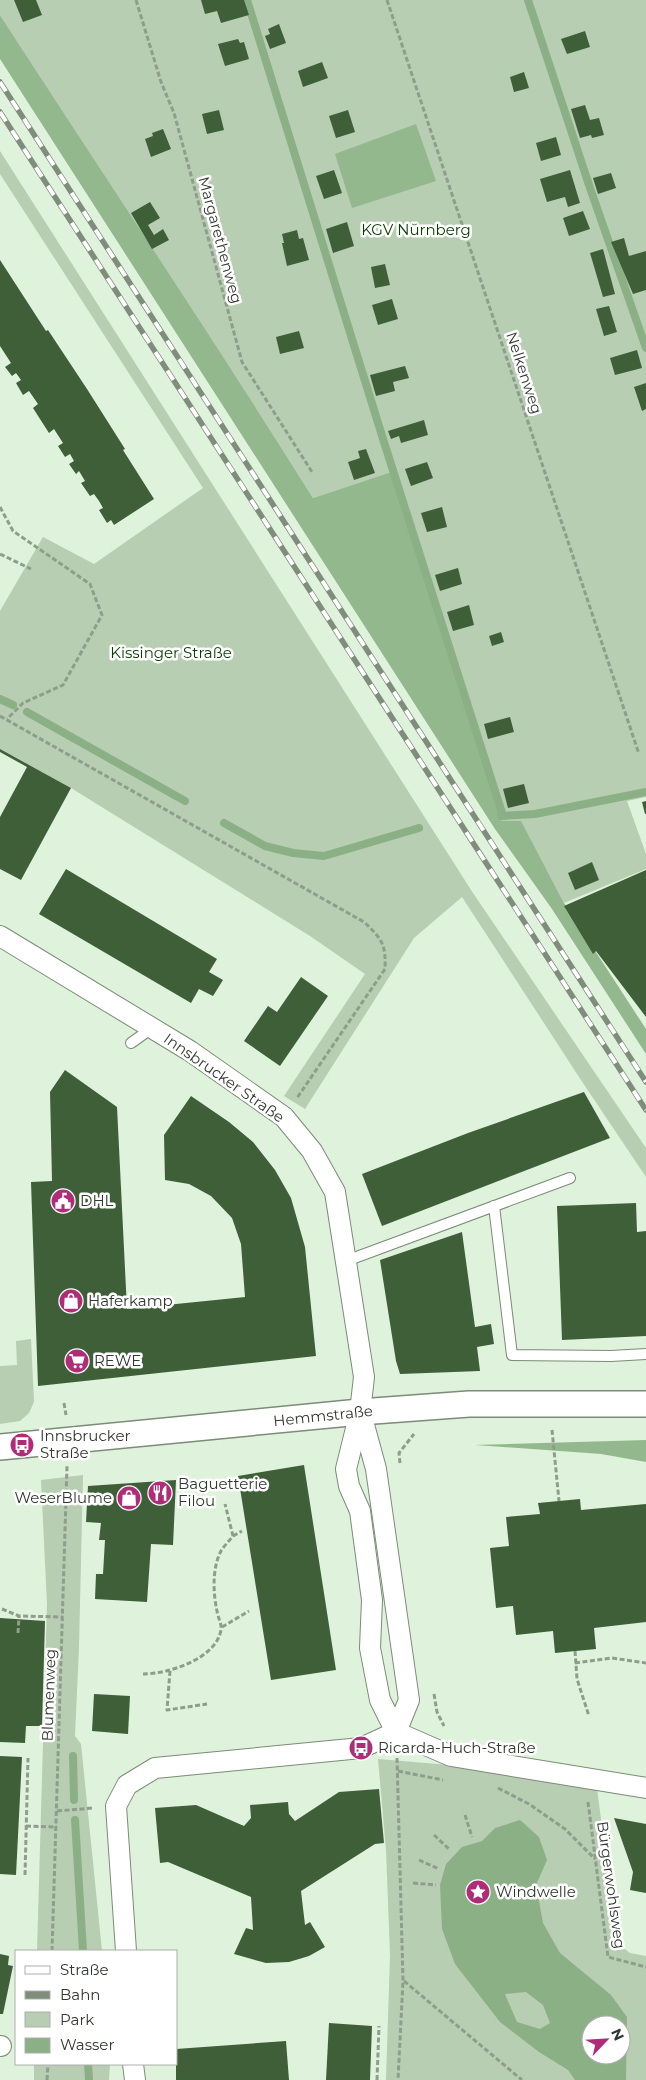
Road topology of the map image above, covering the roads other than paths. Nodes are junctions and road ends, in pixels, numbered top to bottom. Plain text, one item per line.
1 (0, 936) edge
2 (152, 1028) junction
3 (131, 1043) dead end
4 (570, 1178) dead end
5 (494, 1206) junction
6 (346, 1261) junction
7 (646, 1354) edge
8 (646, 1404) edge
9 (360, 1412) junction
10 (0, 1447) edge
11 (396, 1732) junction
12 (646, 1788) edge
13 (126, 1950) edge
14 (134, 2065) edge
15 (135, 2080) edge

1 - 2 street, Innsbrucker Straße
2 - 3 lane
2 - 6 street, Innsbrucker Straße
4 - 5 lane
5 - 6 lane
5 - 7 lane
6 - 9 street, Innsbrucker Straße
8 - 9 street, Hemmstraße
9 - 10 street, Hemmstraße
9 - 11 street
9 - 11 street, Innsbrucker Straße
11 - 12 street
11 - 13 street
14 - 15 street

